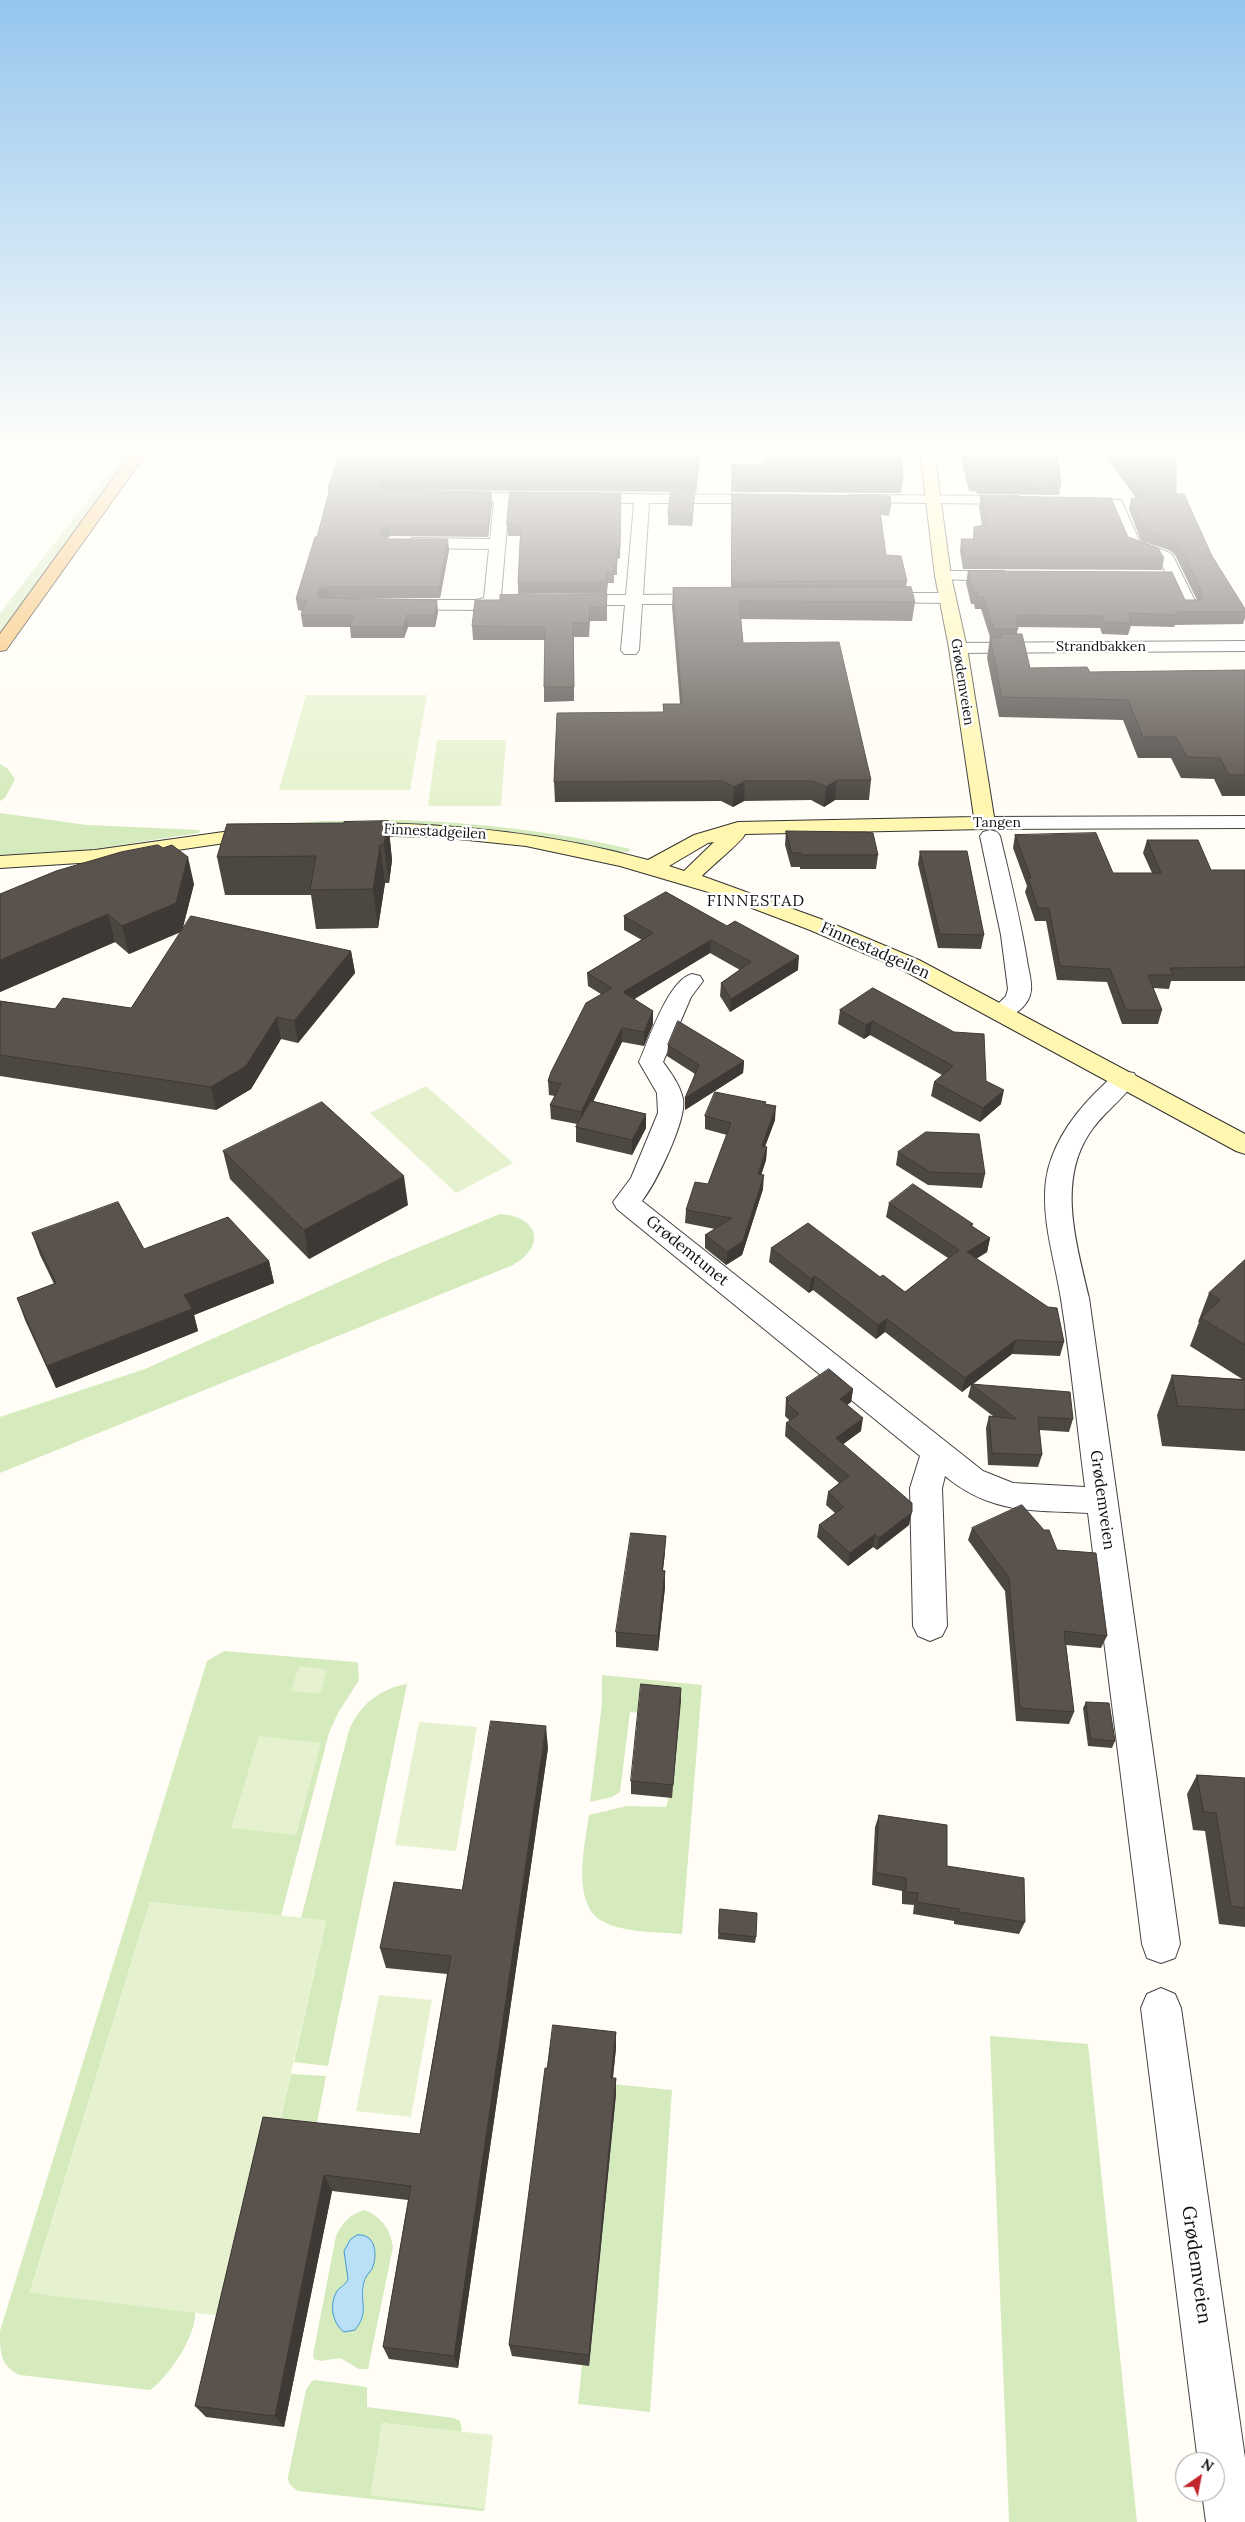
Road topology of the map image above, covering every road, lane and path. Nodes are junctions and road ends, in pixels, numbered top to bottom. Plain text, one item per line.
1 (57, 569) edge
2 (495, 569) edge
3 (636, 569) edge
4 (942, 569) edge
5 (1172, 569) edge
6 (943, 576) junction
7 (1017, 576) edge
8 (1157, 577) edge
9 (1176, 577) junction
10 (862, 598) edge
11 (947, 598) junction
12 (723, 599) edge
13 (634, 600) junction
14 (492, 601) junction
15 (530, 601) edge
16 (549, 601) edge
17 (378, 605) edge
18 (1190, 607) edge
19 (0, 646) edge
20 (1245, 646) edge
21 (958, 648) junction
22 (630, 650) dead end
23 (1245, 822) edge
24 (750, 827) junction
25 (330, 829) edge
26 (988, 829) junction
27 (279, 831) edge
28 (0, 862) edge
29 (652, 868) junction
30 (688, 879) junction
31 (692, 981) dead end
32 (1001, 1013) junction
33 (1125, 1080) junction
34 (1245, 1145) edge
35 (942, 1456) junction
36 (1102, 1501) junction
37 (930, 1626) dead end
38 (1161, 1944) dead end
39 (1161, 2008) dead end
40 (1230, 2522) edge

1 - 19 highway
2 - 14 street
3 - 13 street
4 - 6 main road, Grødemveien
5 - 9 street
6 - 7 street
6 - 11 main road, Grødemveien
8 - 9 street
9 - 18 street
10 - 11 street
11 - 21 main road, Grødemveien
12 - 13 street
13 - 16 street
13 - 22 street
14 - 15 street
14 - 17 street
20 - 21 street, Strandbakken
21 - 26 main road, Grødemveien
23 - 26 street, Tangen
24 - 26 main road, Tangen
24 - 29 main road
24 - 30 main road
25 - 29 main road, Finnestadgeilen
26 - 32 street, Grødemveien
27 - 28 main road
29 - 30 main road, Finnestadgeilen
30 - 32 main road, Finnestadgeilen
31 - 35 street, Grødemtunet
32 - 33 main road, Finnestadgeilen
33 - 34 main road, Finnestadgeilen
33 - 36 street, Grødemveien
35 - 36 street, Grødemtunet
35 - 37 street
36 - 38 street, Grødemveien
39 - 40 street, Grødemveien

